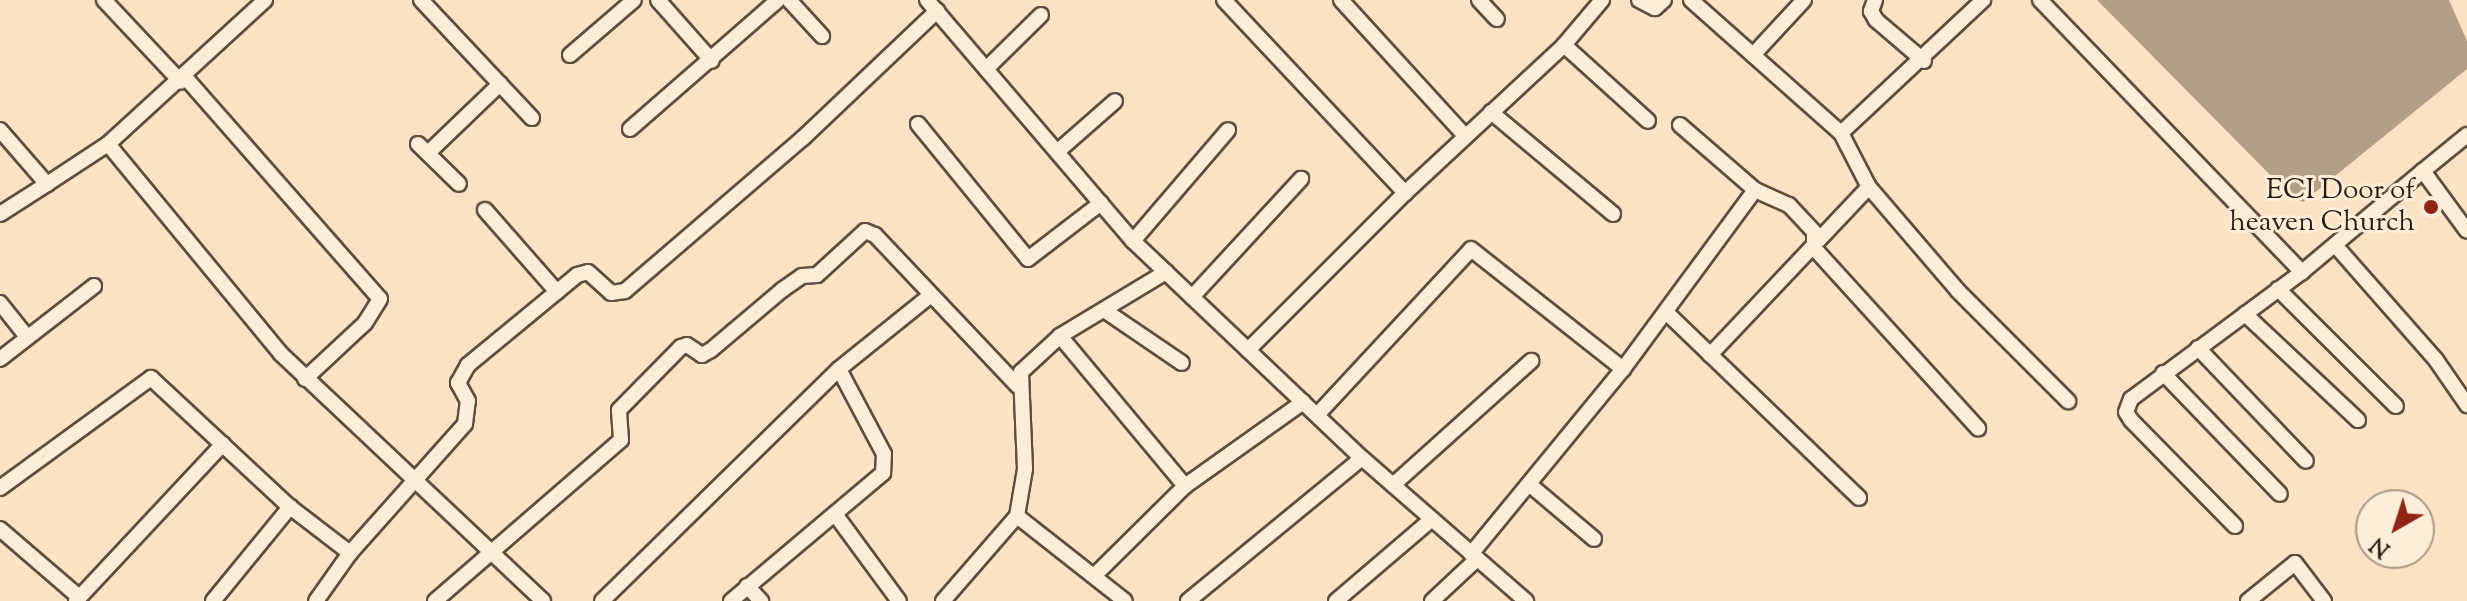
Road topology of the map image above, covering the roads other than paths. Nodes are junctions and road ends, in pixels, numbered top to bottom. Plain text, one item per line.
1 (104, 0) edge
2 (265, 0) edge
3 (421, 0) edge
4 (634, 0) edge
5 (658, 0) edge
6 (778, 0) edge
7 (789, 0) edge
8 (1224, 0) edge
9 (1341, 0) edge
10 (1479, 0) edge
11 (1602, 0) edge
12 (1639, 0) edge
13 (1664, 0) edge
14 (1691, 0) edge
15 (1804, 0) edge
16 (1875, 0) edge
17 (1983, 0) edge
18 (2040, 0) edge
19 (932, 5) edge
20 (1041, 15) dead end
21 (1497, 19) dead end
22 (822, 36) dead end
23 (1564, 45) junction
24 (570, 55) dead end
25 (1753, 55) junction
26 (712, 61) junction
27 (1924, 61) junction
28 (986, 69) junction
29 (183, 79) junction
30 (500, 84) junction
31 (1115, 101) dead end
32 (1491, 112) junction
33 (532, 118) dead end
34 (1648, 121) dead end
35 (918, 124) dead end
36 (1680, 125) dead end
37 (630, 129) dead end
38 (0, 130) edge
39 (1228, 130) dead end
40 (1841, 133) junction
41 (2467, 135) edge
42 (1465, 136) junction
43 (108, 144) junction
44 (1057, 152) junction
45 (2423, 171) junction
46 (1301, 179) dead end
47 (47, 184) junction
48 (459, 184) dead end
49 (1869, 187) junction
50 (1755, 190) junction
51 (1405, 193) junction
52 (1101, 203) junction
53 (485, 210) dead end
54 (0, 214) edge
55 (1613, 214) dead end
56 (2467, 231) edge
57 (1133, 241) junction
58 (2335, 245) junction
59 (1814, 248) junction
60 (1166, 272) junction
61 (2302, 272) junction
62 (94, 286) dead end
63 (2278, 289) junction
64 (557, 292) junction
65 (931, 295) junction
66 (1192, 297) junction
67 (0, 303) edge
68 (1104, 310) junction
69 (1666, 312) junction
70 (2245, 314) junction
71 (1060, 336) junction
72 (27, 337) junction
73 (2198, 348) junction
74 (1248, 350) junction
75 (1710, 355) junction
76 (0, 359) edge
77 (1531, 361) dead end
78 (1182, 363) dead end
79 (839, 369) junction
80 (1623, 369) junction
81 (2163, 373) junction
82 (305, 379) junction
83 (1018, 386) junction
84 (2068, 401) dead end
85 (1303, 402) junction
86 (2467, 405) edge
87 (2396, 406) dead end
88 (1317, 415) junction
89 (2358, 420) dead end
90 (1978, 428) dead end
91 (223, 444) junction
92 (1362, 458) junction
93 (2306, 461) dead end
94 (414, 481) junction
95 (1529, 484) junction
96 (1393, 485) junction
97 (1185, 486) junction
98 (0, 488) edge
99 (2280, 494) dead end
100 (1859, 498) dead end
101 (290, 507) junction
102 (835, 514) junction
103 (1017, 516) junction
104 (1432, 519) junction
105 (2235, 526) dead end
106 (0, 529) edge
107 (1594, 539) dead end
108 (491, 548) junction
109 (350, 553) junction
110 (1474, 557) junction
111 (1094, 576) junction
112 (747, 586) junction
113 (77, 599) edge
114 (213, 601) edge
115 (316, 601) edge
116 (435, 601) edge
117 (543, 601) edge
118 (602, 601) edge
119 (731, 601) edge
120 (761, 601) edge
121 (899, 601) edge
122 (943, 601) edge
123 (1125, 601) edge
124 (1188, 601) edge
125 (1336, 601) edge
126 (1432, 601) edge
127 (1526, 601) edge
128 (2248, 601) edge
129 (2324, 601) edge

1 - 29 street
2 - 29 street
3 - 30 street
4 - 24 street
5 - 26 street
6 - 26 street
7 - 22 street
8 - 51 street
9 - 42 street
10 - 21 street
11 - 23 street
12 - 13 street
14 - 25 street
15 - 25 street
16 - 27 street
17 - 27 street
18 - 61 street
19 - 28 street
19 - 64 street
20 - 28 street
23 - 32 street
23 - 34 street
25 - 40 street
26 - 37 street
27 - 40 street
28 - 44 street
29 - 43 street
29 - 82 street
30 - 33 street
30 - 48 street
31 - 44 street
32 - 42 street
32 - 55 street
35 - 52 street
36 - 50 street
38 - 47 street
39 - 57 street
40 - 49 street
41 - 45 street
42 - 51 street
43 - 47 street
43 - 82 street
44 - 52 street
45 - 56 street
45 - 58 street
46 - 66 street
47 - 54 street
49 - 59 street
49 - 84 street
50 - 59 street
50 - 69 street
51 - 74 street
52 - 57 street
53 - 64 street
57 - 60 street
58 - 61 street
58 - 86 street
59 - 75 street
59 - 90 street
60 - 66 street
60 - 68 street
61 - 63 street
62 - 72 street
63 - 70 street
63 - 87 street
64 - 94 street
65 - 79 street
65 - 83 street
65 - 108 street
66 - 74 street
67 - 72 street
68 - 71 street
68 - 78 street
69 - 75 street
69 - 80 street
70 - 73 street
70 - 89 street
71 - 83 street
71 - 97 street
72 - 76 street
73 - 81 street
73 - 93 street
74 - 85 street
75 - 100 street
77 - 96 street
79 - 102 street
79 - 118 street
80 - 88 street
80 - 95 street
81 - 99 street
81 - 105 street
82 - 94 street
83 - 103 street
85 - 88 street
85 - 97 street
88 - 92 street
91 - 98 street
91 - 101 street
91 - 113 street
92 - 96 street
92 - 124 street
94 - 108 street
94 - 109 street
95 - 107 street
95 - 110 street
96 - 104 street
97 - 111 street
101 - 109 street
101 - 114 street
102 - 112 street
102 - 121 street
103 - 111 street
103 - 122 street
104 - 110 street
104 - 125 street
106 - 113 street
108 - 116 street
108 - 117 street
109 - 115 street
110 - 126 street
110 - 127 street
111 - 123 street
112 - 119 street
112 - 120 street
128 - 129 street

